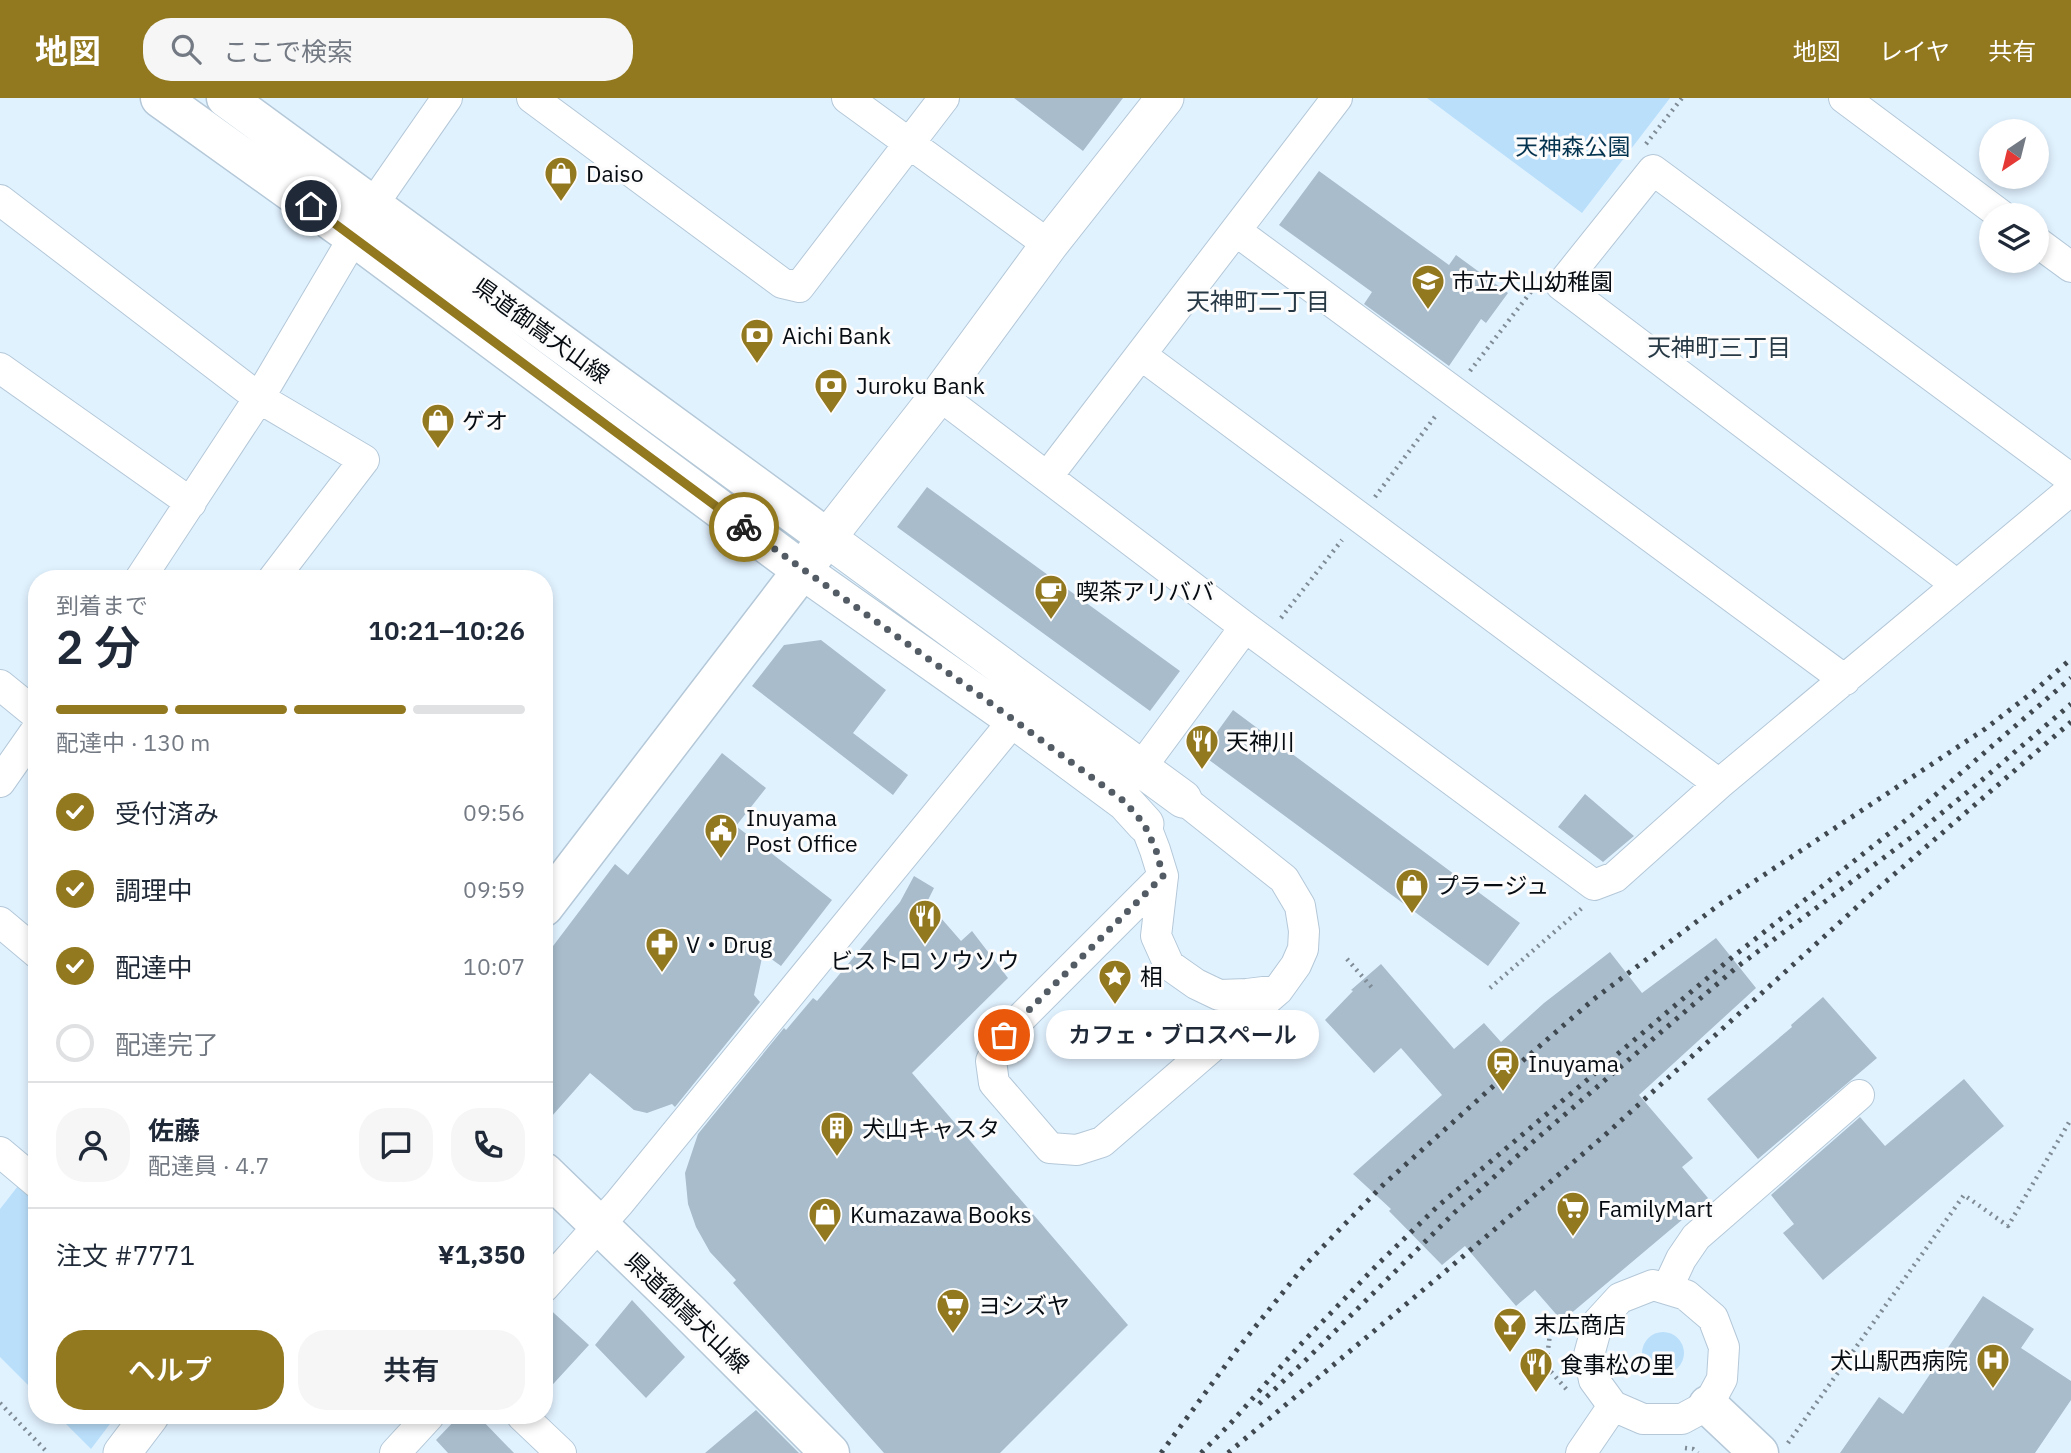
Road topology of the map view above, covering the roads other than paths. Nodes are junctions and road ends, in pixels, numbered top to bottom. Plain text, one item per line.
1 (160, 98) edge
2 (226, 98) edge
3 (447, 98) edge
4 (532, 98) edge
5 (847, 98) edge
6 (944, 98) edge
7 (1165, 98) edge
8 (1338, 98) edge
9 (1844, 98) edge
10 (909, 143) junction
11 (0, 200) edge
12 (1985, 203) edge
13 (363, 222) junction
14 (1236, 231) junction
15 (1049, 245) junction
16 (2049, 251) edge
17 (2071, 267) edge
18 (1141, 355) junction
19 (0, 368) edge
20 (939, 395) junction
21 (259, 398) junction
22 (1047, 477) junction
23 (2071, 479) edge
24 (2071, 490) edge
25 (191, 503) junction
26 (827, 538) junction
27 (146, 570) edge
28 (280, 570) edge
29 (803, 571) junction
30 (1957, 585) junction
31 (1254, 634) junction
32 (1844, 680) junction
33 (0, 685) edge
34 (28, 708) edge
35 (1014, 720) junction
36 (28, 742) edge
37 (1140, 769) junction
38 (0, 782) edge
39 (1719, 784) junction
40 (1183, 799) joint
41 (1144, 824) joint
42 (1163, 876) junction
43 (553, 895) edge
44 (0, 922) edge
45 (28, 945) edge
46 (1278, 990) junction
47 (1859, 1095) dead end
48 (0, 1152) edge
49 (28, 1175) edge
50 (553, 1181) edge
51 (599, 1227) junction
52 (553, 1277) edge
53 (1667, 1289) junction
54 (1708, 1405) junction
55 (1613, 1406) junction
56 (144, 1424) edge
57 (422, 1424) edge
58 (530, 1424) edge
59 (1773, 1450) edge
60 (122, 1453) edge
61 (395, 1453) edge
62 (561, 1453) edge
63 (830, 1453) edge
64 (1581, 1453) edge

1 - 13 main road, 県道御嵩犬山線
2 - 13 main road, 県道御嵩犬山線
3 - 13 street
4 - 10 street
5 - 10 street
6 - 10 street
7 - 15 street
8 - 14 street
9 - 12 street
10 - 15 street
11 - 21 street
13 - 21 street
13 - 26 main road, 県道御嵩犬山線
13 - 29 main road, 県道御嵩犬山線
14 - 18 street
14 - 32 street
15 - 20 street
16 - 17 street
18 - 22 street
18 - 39 street
19 - 25 street
20 - 22 street
20 - 26 street
21 - 25 street
21 - 28 street
22 - 31 street
23 - 30 street
24 - 30 street
25 - 27 street
26 - 29 main road
26 - 37 street
29 - 35 street
29 - 43 main road
30 - 32 street
31 - 37 street
31 - 39 street
32 - 39 street
33 - 34 street
35 - 41 street
35 - 51 street
36 - 38 street
37 - 40 street
40 - 46 street
41 - 42 street
42 - 46 street
42 - 46 street
44 - 45 street
47 - 53 street
48 - 49 street
50 - 51 main road, 県道御嵩犬山線
51 - 52 street
51 - 63 main road, 県道御嵩犬山線
53 - 54 street
53 - 55 street
54 - 55 street
54 - 59 main road
55 - 64 street
56 - 60 street
57 - 61 street
58 - 62 street

